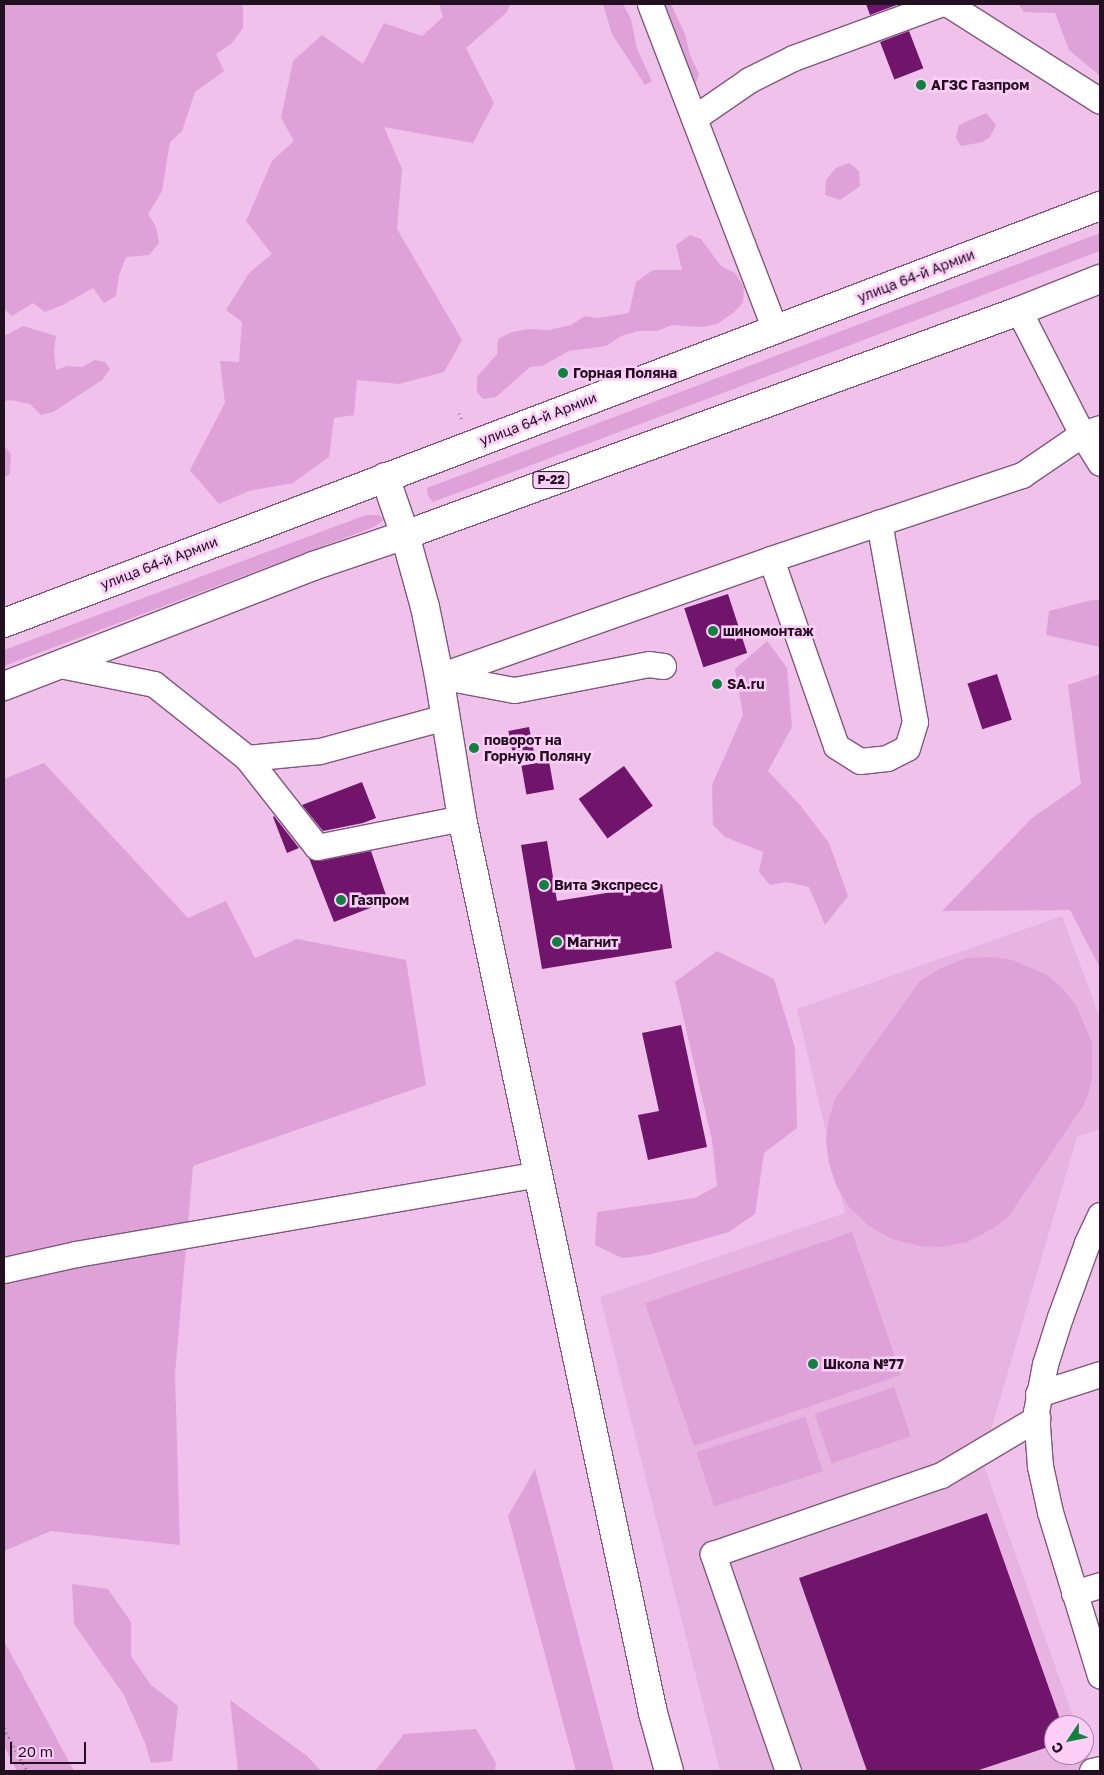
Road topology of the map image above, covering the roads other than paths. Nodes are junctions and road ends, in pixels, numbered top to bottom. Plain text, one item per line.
1 (650, 4) edge
2 (940, 4) edge
3 (948, 4) edge
4 (1100, 101) edge
5 (694, 118) junction
6 (1100, 206) edge
7 (1100, 279) edge
8 (1020, 311) junction
9 (776, 329) junction
10 (1091, 431) edge
11 (1100, 463) edge
12 (385, 477) junction
13 (879, 522) junction
14 (405, 535) junction
15 (771, 559) junction
16 (4, 623) edge
17 (60, 665) junction
18 (663, 666) dead end
19 (439, 676) junction
20 (4, 686) edge
21 (445, 717) junction
22 (246, 758) junction
23 (462, 818) junction
24 (538, 1174) junction
25 (1100, 1216) edge
26 (4, 1270) edge
27 (1100, 1374) edge
28 (1037, 1406) junction
29 (1100, 1585) edge
30 (1074, 1593) junction
31 (1100, 1676) edge
32 (1100, 1769) edge
33 (669, 1771) edge
34 (788, 1771) edge
35 (1092, 1771) edge

1 - 5 street
2 - 5 street
3 - 4 street
5 - 9 street
6 - 9 main road, улица 64-й Армии
7 - 8 main road, Р-22
8 - 10 street
8 - 14 main road, Р-22
9 - 12 main road, улица 64-й Армии
10 - 11 street
10 - 13 street
12 - 14 main road
12 - 16 main road, улица 64-й Армии
13 - 15 street
13 - 15 street
14 - 17 main road, Р-22
14 - 19 main road
15 - 19 street
17 - 20 main road, Р-22
17 - 22 street
18 - 19 street
19 - 21 main road
21 - 22 street
21 - 23 main road
22 - 23 street
23 - 24 main road
24 - 26 street
24 - 33 main road
25 - 28 street
27 - 28 street
28 - 30 street
28 - 34 street
29 - 30 street
30 - 31 street
32 - 35 street

